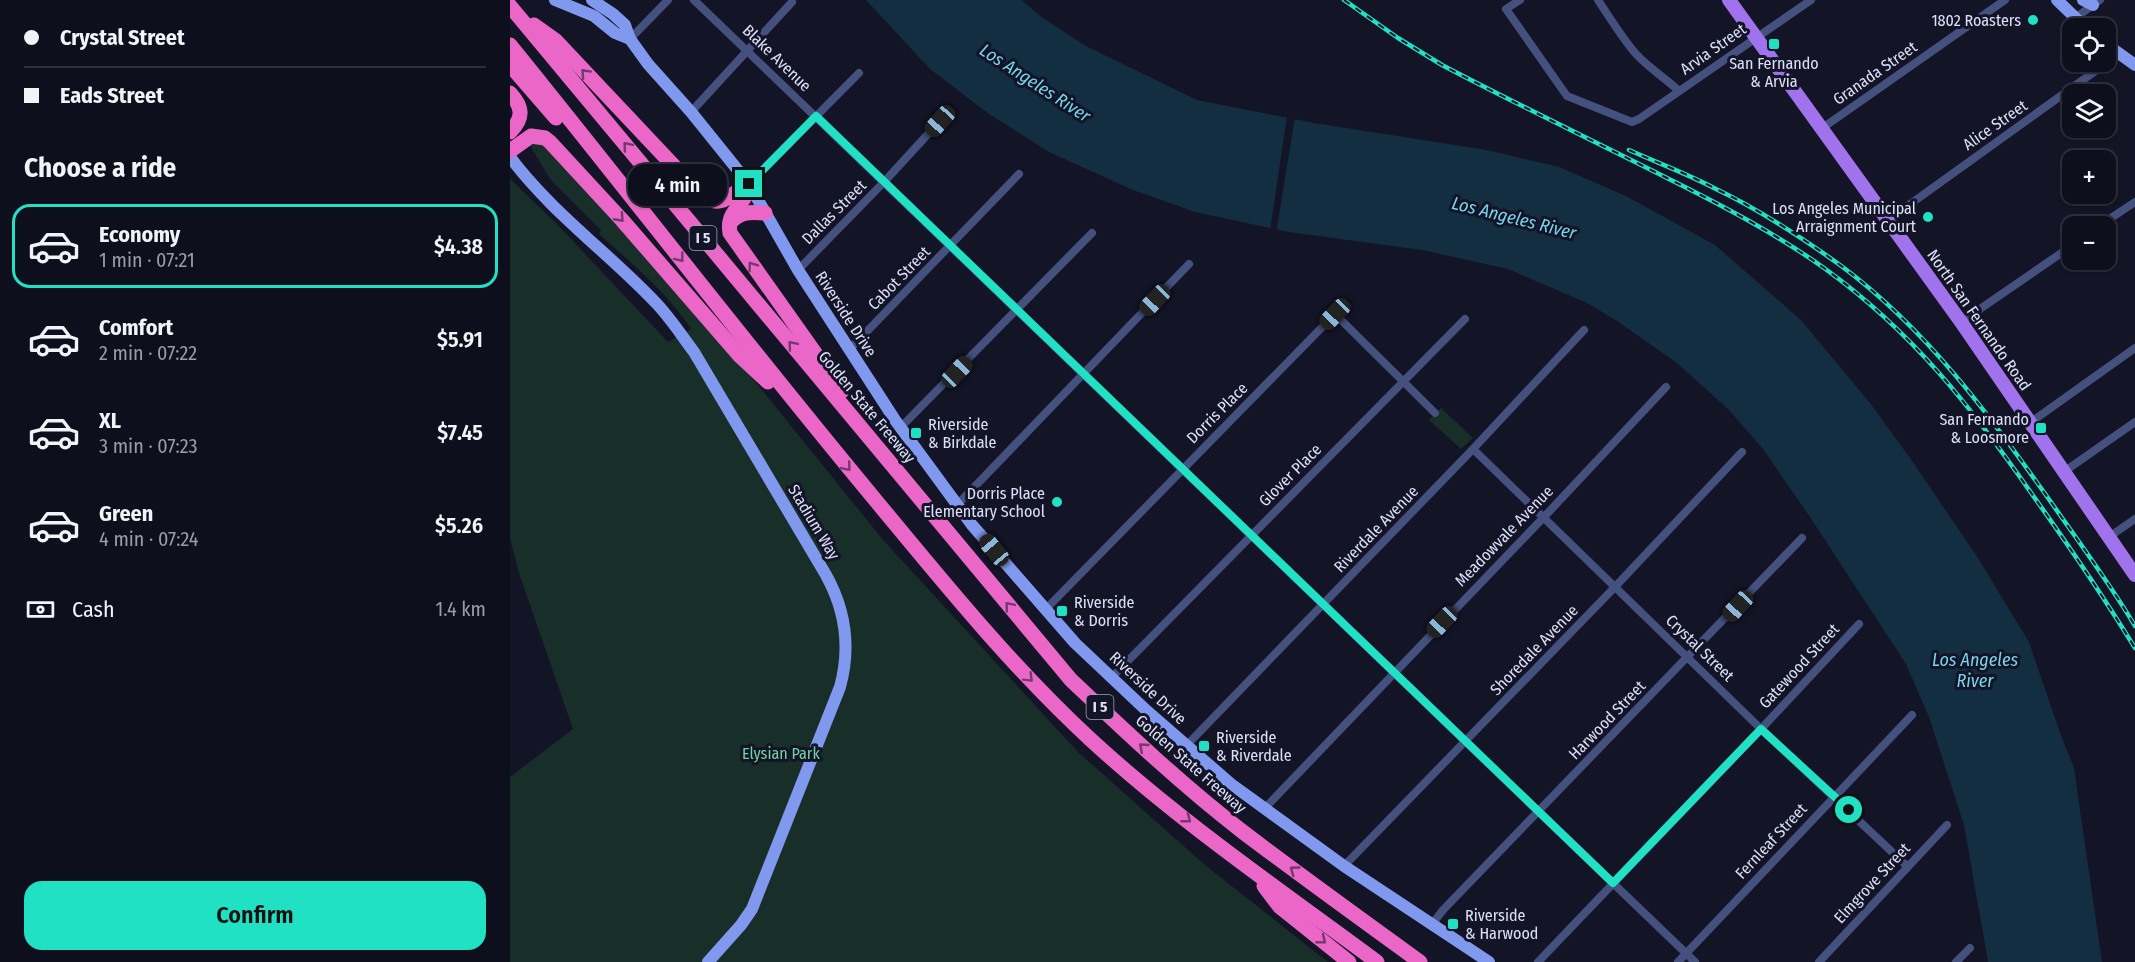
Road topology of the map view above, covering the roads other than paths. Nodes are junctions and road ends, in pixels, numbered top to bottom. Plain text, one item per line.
1 (555, 0) edge
2 (592, 0) edge
3 (668, 0) edge
4 (694, 0) edge
5 (1520, 0) edge
6 (1598, 0) edge
7 (1729, 0) edge
8 (1810, 0) edge
9 (2005, 0) edge
10 (2057, 0) edge
11 (792, 2) dead end
12 (2092, 2) edge
13 (513, 9) edge
14 (2075, 18) joint
15 (1755, 38) junction
16 (630, 39) junction
17 (510, 45) edge
18 (748, 52) junction
19 (2116, 52) edge
20 (2119, 54) junction
21 (510, 65) edge
22 (2135, 65) edge
23 (859, 73) dead end
24 (1679, 91) junction
25 (510, 93) edge
26 (691, 112) junction
27 (816, 116) junction
28 (940, 121) dead end
29 (1821, 129) junction
30 (510, 132) edge
31 (510, 151) edge
32 (510, 157) edge
33 (1019, 174) dead end
34 (884, 182) junction
35 (749, 184) junction
36 (631, 196) junction
37 (2135, 202) edge
38 (765, 213) junction
39 (2114, 216) edge
40 (1888, 220) junction
41 (729, 225) junction
42 (1092, 233) dead end
43 (950, 246) junction
44 (2062, 253) edge
45 (1189, 264) dead end
46 (798, 270) junction
47 (1017, 311) junction
48 (1465, 319) dead end
49 (1961, 322) junction
50 (1584, 330) dead end
51 (2135, 348) edge
52 (849, 350) junction
53 (1083, 375) junction
54 (1403, 381) junction
55 (1666, 387) dead end
56 (1435, 413) dead end
57 (810, 422) junction
58 (2031, 422) junction
59 (2135, 423) edge
60 (901, 427) junction
61 (1473, 449) junction
62 (1742, 452) dead end
63 (1183, 469) junction
64 (896, 470) junction
65 (2065, 471) junction
66 (957, 505) junction
67 (1544, 517) junction
68 (2135, 519) edge
69 (1252, 535) junction
70 (2109, 537) junction
71 (1803, 538) dead end
72 (2135, 575) edge
73 (1616, 586) junction
74 (1323, 605) junction
75 (1045, 610) junction
76 (1859, 624) dead end
77 (1689, 657) junction
78 (1393, 672) junction
79 (1112, 677) junction
80 (1912, 715) dead end
81 (1761, 729) junction
82 (1466, 742) junction
83 (1186, 746) junction
84 (1834, 796) junction
85 (1264, 809) junction
86 (1539, 812) junction
87 (1947, 825) dead end
88 (1344, 866) junction
89 (1907, 866) junction
90 (1251, 870) junction
91 (1613, 883) junction
92 (1433, 923) junction
93 (1970, 948) dead end
94 (1686, 953) junction
95 (708, 962) edge
96 (1349, 962) edge
97 (1377, 962) edge
98 (1420, 962) edge
99 (1489, 962) edge
100 (1538, 962) edge
101 (1678, 962) edge
102 (1695, 962) edge
103 (1819, 962) edge
104 (1956, 962) edge

1 - 16 main road, Riverside Drive
2 - 16 main road, Riverside Drive
3 - 16 street
4 - 18 street, Blake Avenue
5 - 24 street, Arvia Street
6 - 24 street
7 - 15 main road, North San Fernando Road
8 - 15 street, Arvia Street
9 - 29 street, Granada Street
10 - 14 main road
11 - 18 street
12 - 14 street
35 -> 13 highway
64 -> 13 highway, Golden State Freeway / I 5
15 - 24 street, Arvia Street
15 - 29 main road, North San Fernando Road
16 - 26 main road, Riverside Drive
17 - 36 highway, I 5
18 - 26 street
18 - 27 street, Blake Avenue
19 - 20 main road
20 - 22 main road
20 - 40 street, Alice Street
21 - 36 highway
23 - 27 street
25 - 30 highway
26 - 35 main road, Riverside Drive
27 - 34 street, Blake Avenue
27 - 35 street
28 - 34 street, Dallas Street
29 - 40 main road, North San Fernando Road
31 -> 57 highway
32 - 95 main road, Stadium Way
33 - 43 street, Cabot Street
34 - 43 street, Blake Avenue
34 - 46 street, Dallas Street
35 - 38 main road, Riverside Drive
35 - 41 highway
36 -> 57 highway, I 5
37 - 39 street
38 - 41 highway
38 - 46 main road, Riverside Drive
40 - 49 main road, North San Fernando Road
64 -> 41 highway
42 - 47 street
43 - 47 street, Blake Avenue
43 - 52 street, Cabot Street
44 - 49 street
45 - 53 street
46 - 52 main road, Riverside Drive
47 - 53 street, Blake Avenue
47 - 60 street
48 - 54 street, Glover Place
49 - 58 main road, North San Fernando Road
50 - 61 street, Riverdale Avenue
51 - 58 street
52 - 60 main road, Riverside Drive
53 - 63 street, Blake Avenue
53 - 66 street
54 - 56 street
54 - 63 street, Dorris Place
54 - 69 street, Glover Place
55 - 67 street, Meadowvale Avenue
57 -> 90 highway, I 5
58 - 65 main road, North San Fernando Road
59 - 65 street
60 - 66 main road, Riverside Drive
61 - 67 street, Crystal Street
61 - 74 street, Riverdale Avenue
62 - 73 street, Shoredale Avenue
63 - 69 street, Blake Avenue
63 - 75 street, Dorris Place
98 -> 64 highway, Golden State Freeway / I 5
65 - 70 main road, North San Fernando Road
66 - 75 main road, Riverside Drive
67 - 73 street, Crystal Street
67 - 78 street, Meadowvale Avenue
68 - 70 street
69 - 74 street, Blake Avenue
69 - 79 street, Glover Place
70 - 72 main road, North San Fernando Road
71 - 77 street, Harwood Street
73 - 77 street, Crystal Street
73 - 82 street, Shoredale Avenue
74 - 78 street, Blake Avenue
74 - 83 street, Riverdale Avenue
75 - 79 main road, Riverside Drive
76 - 81 street, Gatewood Street
77 - 81 street, Crystal Street
77 - 86 street, Harwood Street
78 - 82 street, Blake Avenue
78 - 85 street, Meadowvale Avenue
79 - 83 main road, Riverside Drive
80 - 84 street, Fernleaf Street
81 - 84 street, Crystal Street
81 - 91 street, Gatewood Street
82 - 86 street, Blake Avenue
82 - 88 street, Shoredale Avenue
83 - 85 main road, Riverside Drive
84 - 89 street, Crystal Street
84 - 94 street, Fernleaf Street
85 - 88 main road, Riverside Drive
86 - 91 street, Blake Avenue
86 - 92 street, Harwood Street
87 - 89 street, Elmgrove Street
88 - 92 main road, Riverside Drive
89 - 103 street, Elmgrove Street
90 -> 96 highway
90 - 97 highway, I 5
91 - 94 street, Blake Avenue
91 - 100 street, Gatewood Street
92 - 99 main road, Riverside Drive
93 - 104 street
94 - 101 street, Fernleaf Street
94 - 102 street, Blake Avenue

